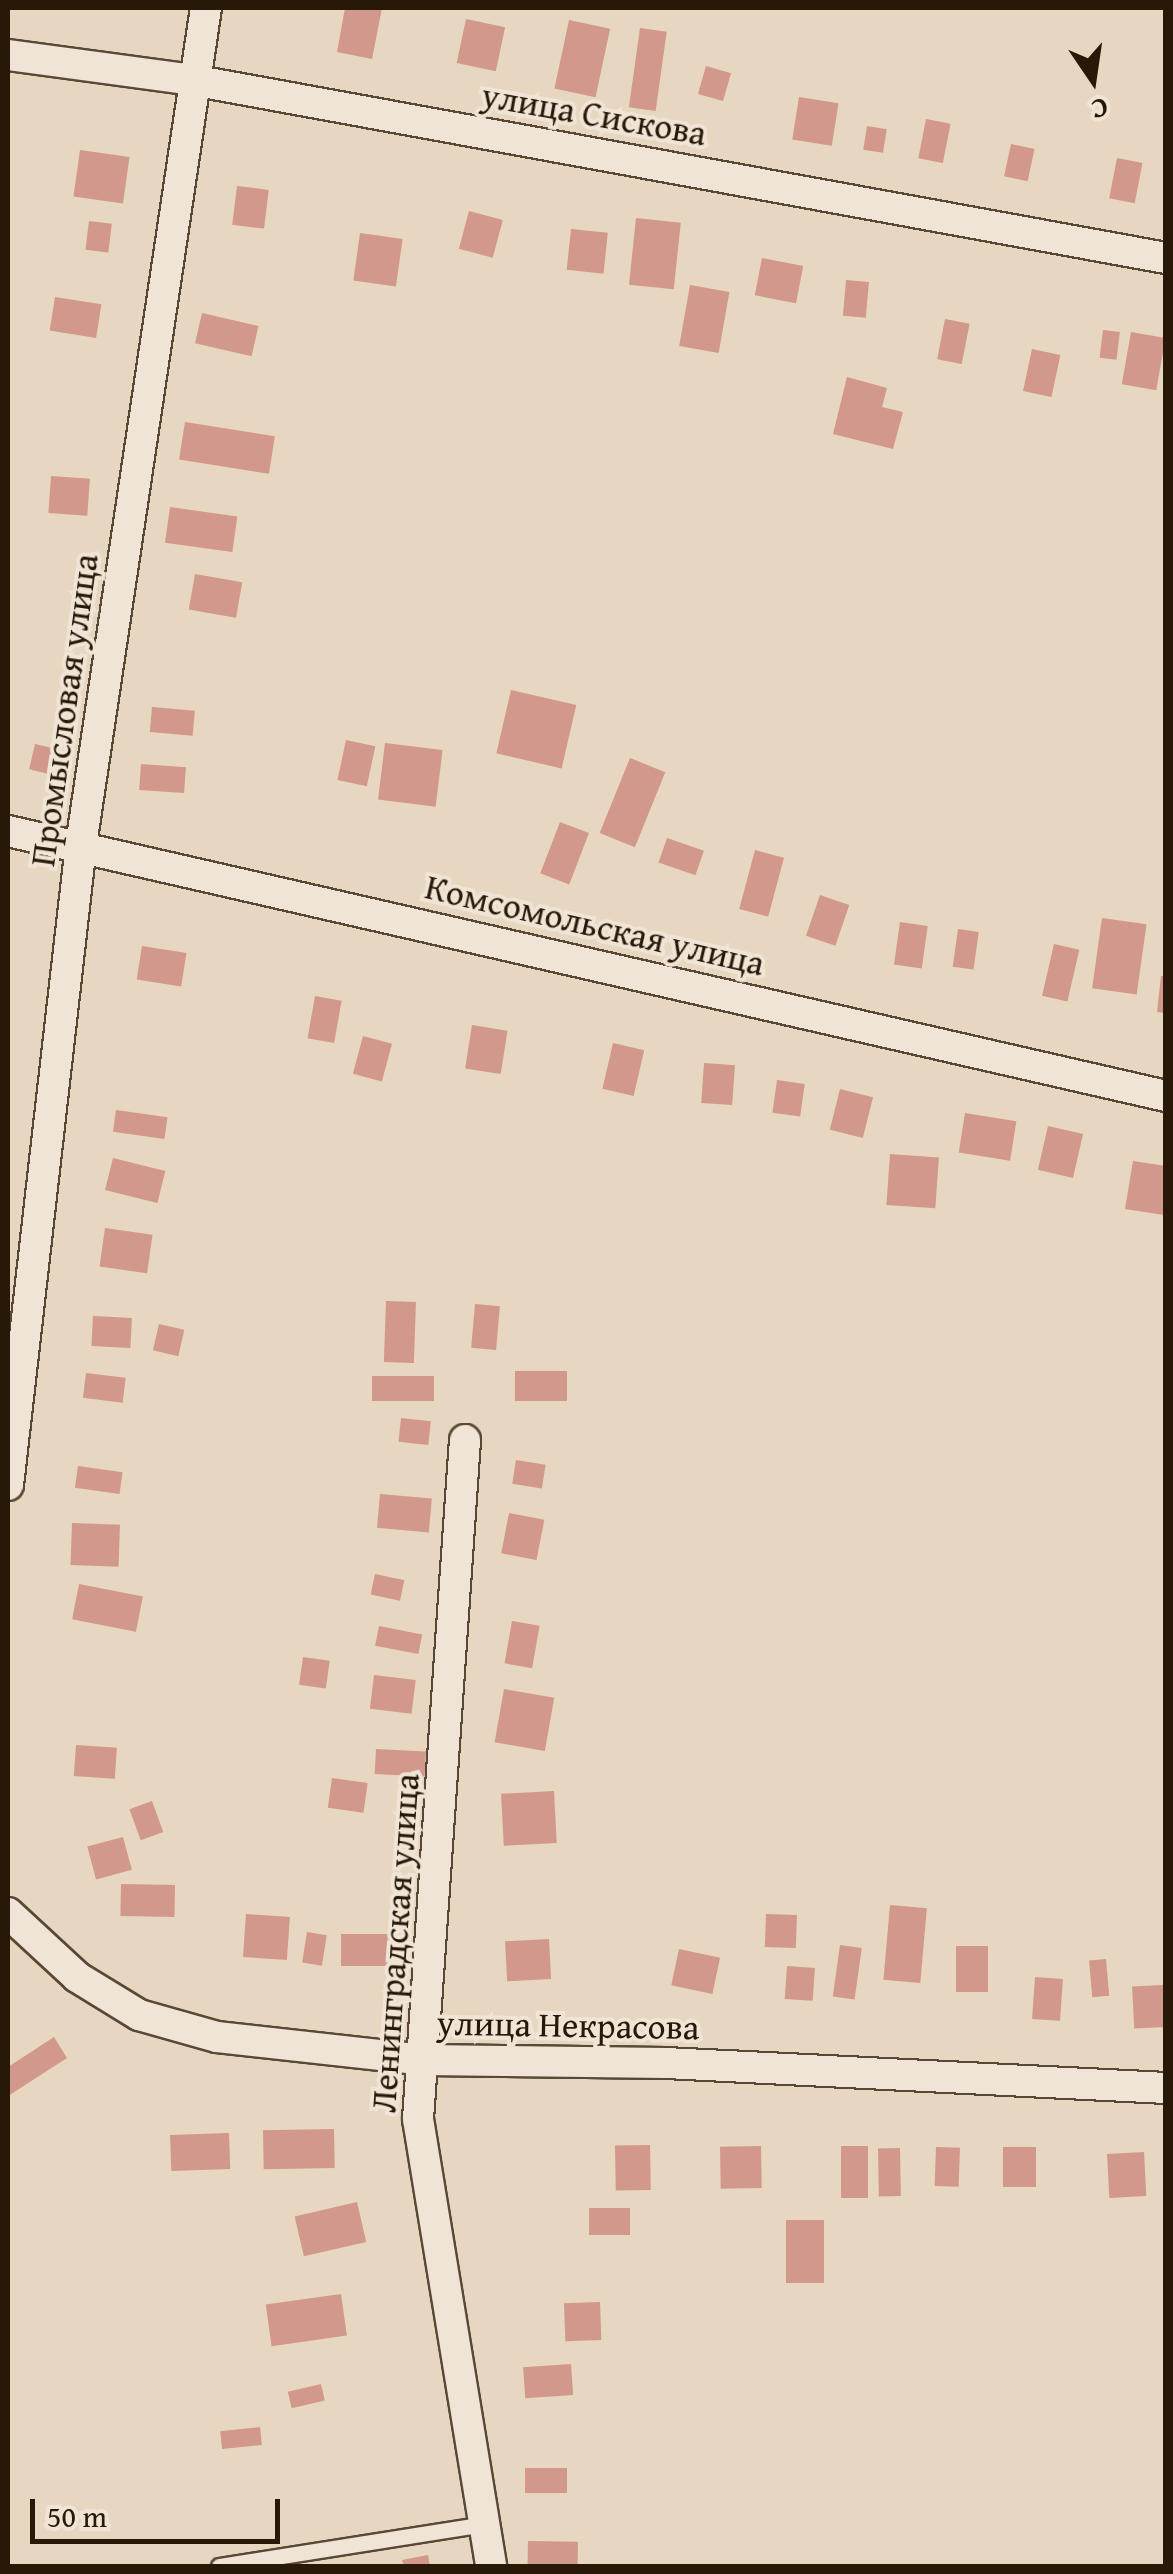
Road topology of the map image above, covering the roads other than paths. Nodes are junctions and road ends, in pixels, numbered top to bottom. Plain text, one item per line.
1 (206, 8) edge
2 (8, 55) edge
3 (192, 80) junction
4 (1166, 258) edge
5 (8, 831) edge
6 (81, 845) junction
7 (1166, 1096) edge
8 (465, 1440) dead end
9 (8, 1484) edge
10 (8, 1913) edge
11 (424, 2060) junction
12 (1166, 2088) edge
13 (483, 2524) junction
14 (219, 2566) edge
15 (491, 2566) edge

1 - 3 street, Промысловая улица
2 - 3 street, улица Сискова
3 - 4 street, улица Сискова
3 - 6 street, Промысловая улица
5 - 6 street, Комсомольская улица
6 - 7 street, Комсомольская улица
6 - 9 street, Промысловая улица
8 - 11 street, Ленинградская улица
10 - 11 street, улица Некрасова
11 - 12 street, улица Некрасова
11 - 13 street, Ленинградская улица
13 - 14 lane
13 - 15 street, Ленинградская улица

